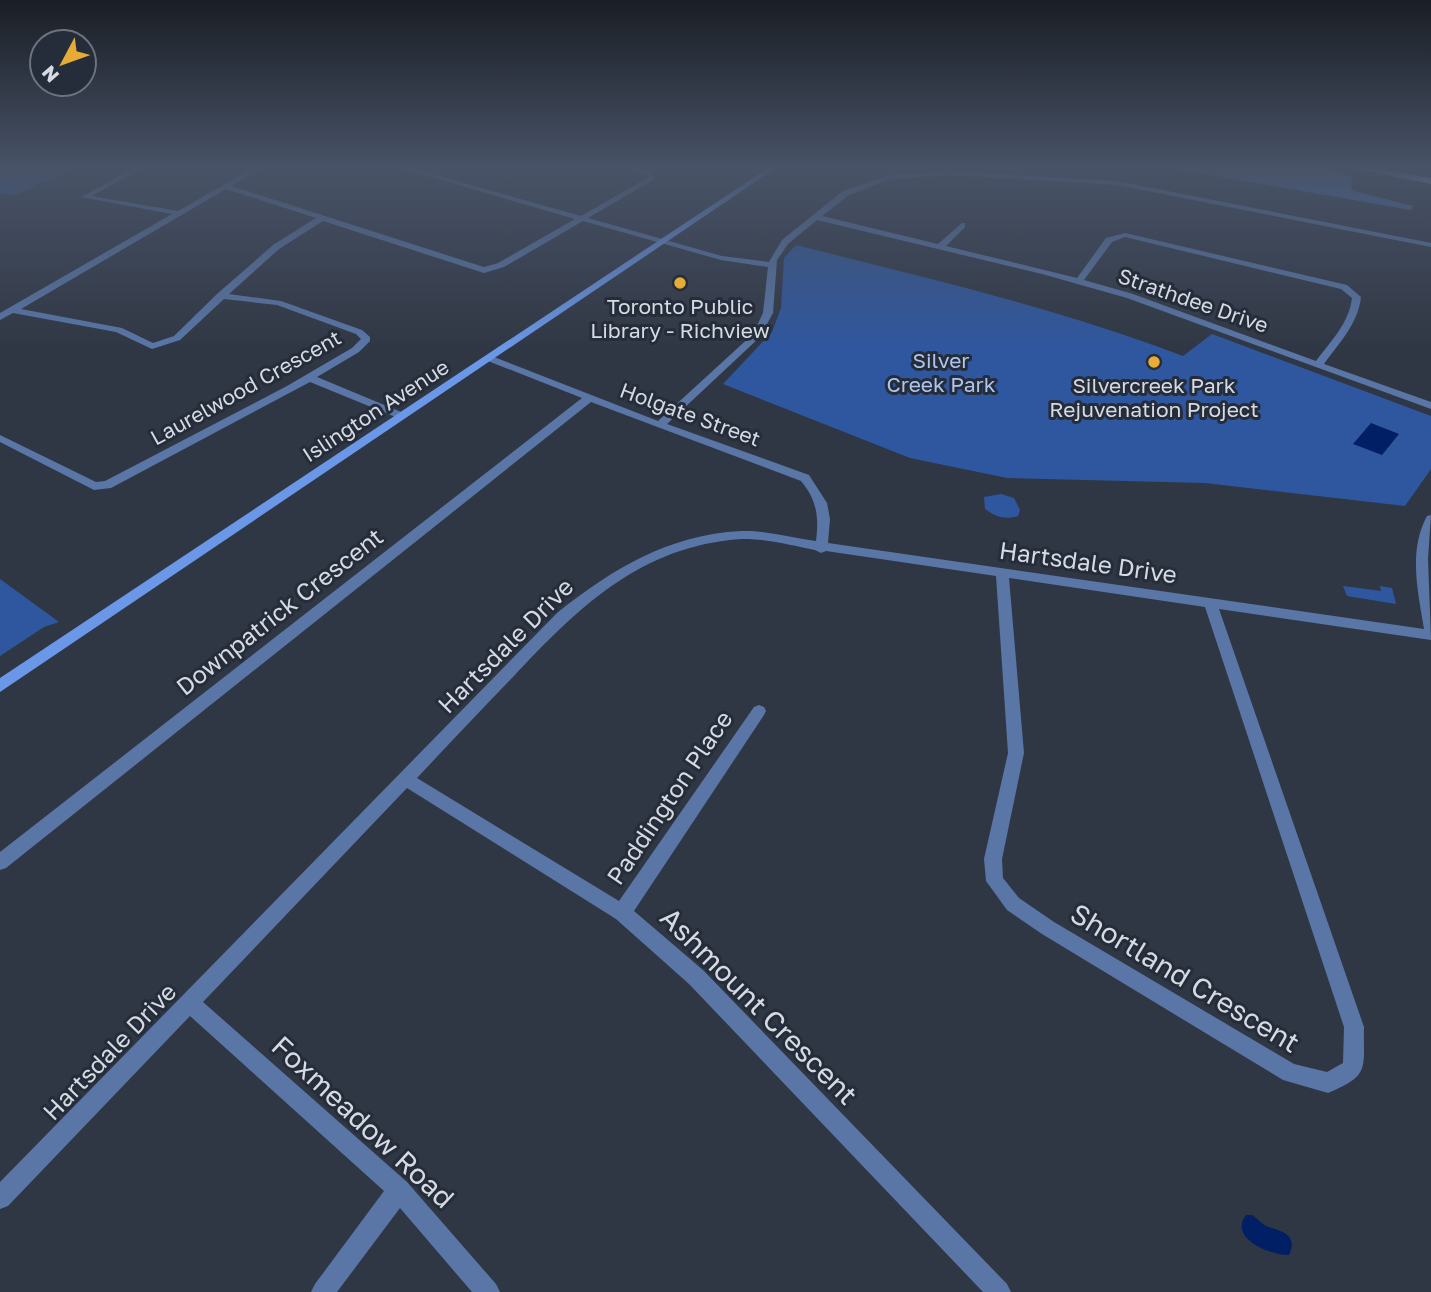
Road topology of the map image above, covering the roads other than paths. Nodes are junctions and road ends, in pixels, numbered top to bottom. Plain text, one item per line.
1 (153, 228) edge
2 (306, 228) edge
3 (354, 228) edge
4 (566, 228) edge
5 (614, 228) edge
6 (686, 228) edge
7 (801, 228) edge
8 (862, 228) edge
9 (959, 228) edge
10 (1348, 228) edge
11 (665, 243) junction
12 (1431, 245) edge
13 (940, 247) junction
14 (771, 265) junction
15 (1079, 281) junction
16 (220, 296) junction
17 (12, 310) junction
18 (0, 317) edge
19 (491, 359) junction
20 (1319, 364) junction
21 (310, 378) junction
22 (589, 398) junction
23 (1431, 406) edge
24 (402, 416) junction
25 (660, 425) junction
26 (0, 438) edge
27 (1431, 519) edge
28 (821, 549) junction
29 (1002, 574) junction
30 (1211, 604) junction
31 (1431, 629) edge
32 (1431, 635) edge
33 (0, 686) edge
34 (759, 711) dead end
35 (407, 780) junction
36 (0, 862) edge
37 (622, 913) junction
38 (189, 1002) junction
39 (400, 1190) junction
40 (0, 1198) edge
41 (323, 1292) edge
42 (488, 1292) edge
43 (999, 1292) edge

1 - 17 street
2 - 16 street
3 - 4 street
5 - 11 street
6 - 11 main road, Islington Avenue
7 - 14 street
8 - 13 street, Strathdee Drive
9 - 13 street
10 - 12 street
11 - 14 street
11 - 19 main road, Islington Avenue
13 - 15 street, Strathdee Drive
14 - 25 street
15 - 20 street, Strathdee Drive
15 - 20 street
16 - 17 street
16 - 21 street, Laurelwood Crescent
17 - 18 street
19 - 22 street, Holgate Street
19 - 24 main road, Islington Avenue
20 - 23 street, Strathdee Drive
21 - 24 street
21 - 26 street, Laurelwood Crescent
22 - 25 street, Holgate Street
22 - 36 street, Downpatrick Crescent
24 - 33 main road, Islington Avenue
25 - 28 street, Holgate Street
27 - 31 street
28 - 29 street, Hartsdale Drive
28 - 35 street, Hartsdale Drive
29 - 30 street, Hartsdale Drive
29 - 30 street, Shortland Crescent
30 - 32 street, Hartsdale Drive
34 - 37 street, Paddington Place
35 - 37 street, Ashmount Crescent
35 - 38 street, Hartsdale Drive
37 - 43 street, Ashmount Crescent
38 - 39 street, Foxmeadow Road
38 - 40 street, Hartsdale Drive
39 - 41 street
39 - 42 street, Foxmeadow Road

